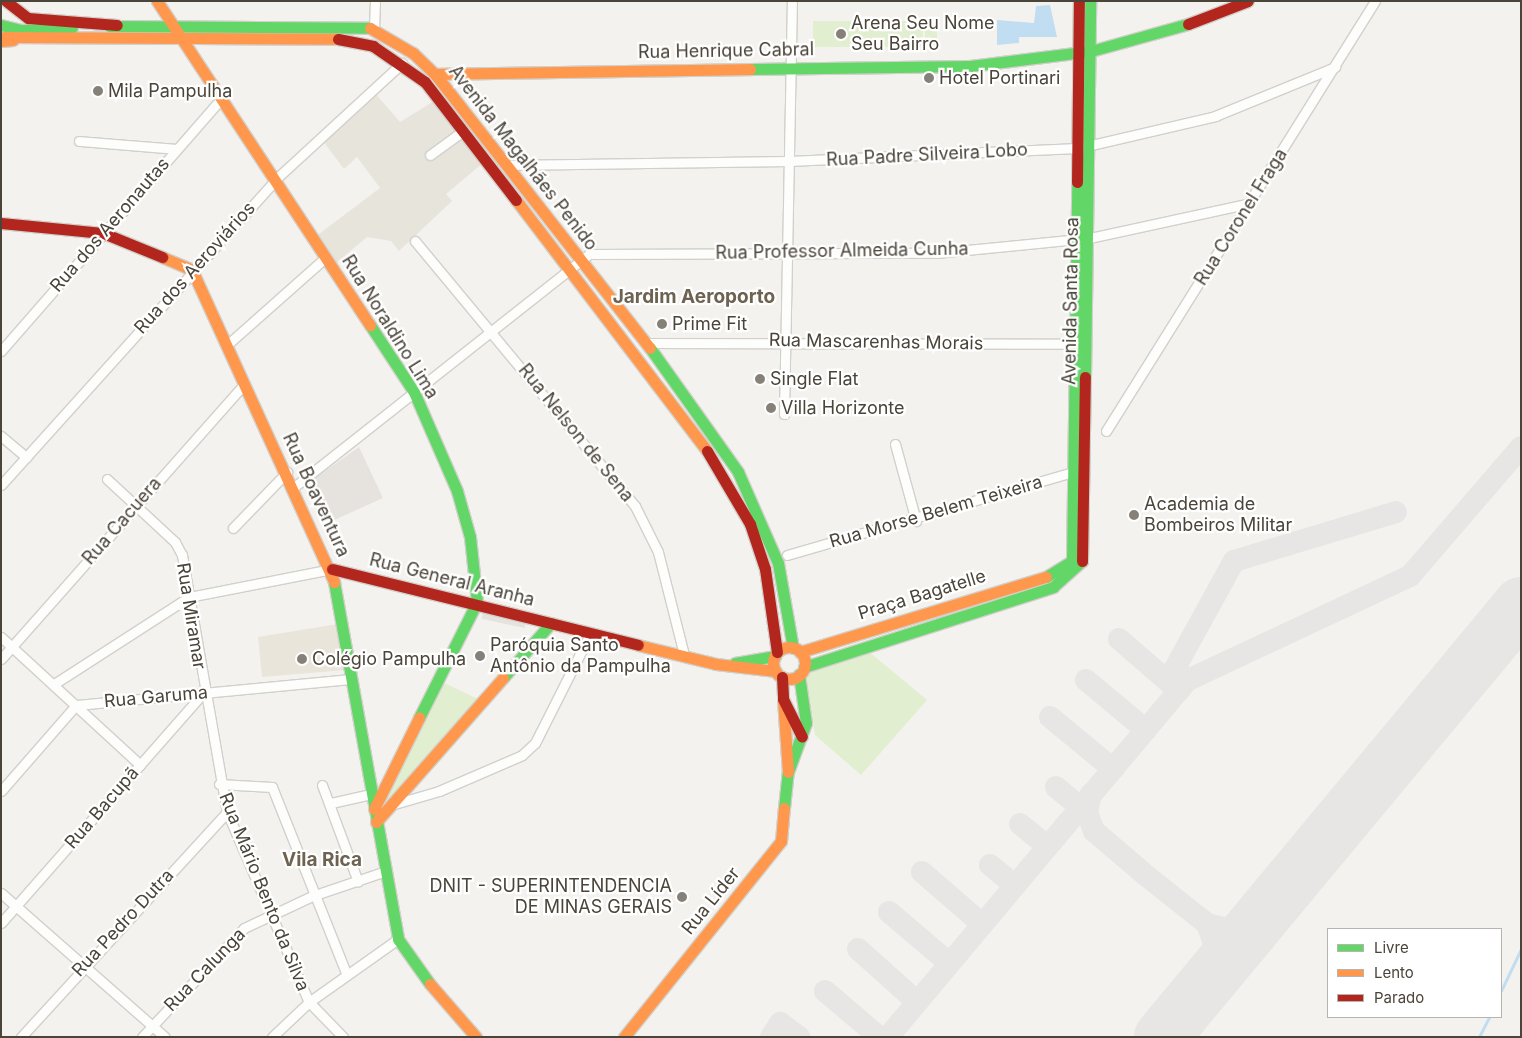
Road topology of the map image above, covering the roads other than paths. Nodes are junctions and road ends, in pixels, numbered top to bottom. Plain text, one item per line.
1 (6, 1) edge
2 (157, 1) edge
3 (375, 1) edge
4 (792, 1) edge
5 (1079, 1) edge
6 (1090, 1) edge
7 (1248, 1) edge
8 (1375, 1) edge
9 (117, 25) junction
10 (174, 25) junction
11 (3, 29) edge
12 (374, 29) junction
13 (181, 37) junction
14 (13, 40) junction
15 (1, 41) edge
16 (1091, 51) junction
17 (1078, 54) junction
18 (402, 63) junction
19 (1335, 67) junction
20 (790, 68) junction
21 (435, 74) junction
22 (220, 100) junction
23 (463, 131) junction
24 (79, 142) dead end
25 (1091, 146) junction
26 (1078, 148) junction
27 (176, 149) junction
28 (430, 155) dead end
29 (789, 161) junction
30 (506, 165) junction
31 (277, 178) junction
32 (1250, 203) junction
33 (1, 223) edge
34 (103, 233) junction
35 (1084, 239) junction
36 (415, 241) dead end
37 (787, 251) junction
38 (326, 257) junction
39 (579, 258) junction
40 (192, 270) junction
41 (567, 270) junction
42 (494, 331) junction
43 (785, 340) junction
44 (646, 343) junction
45 (228, 344) junction
46 (1076, 344) junction
47 (1, 351) edge
48 (244, 384) junction
49 (414, 392) junction
50 (784, 414) dead end
51 (1106, 431) dead end
52 (1, 436) edge
53 (895, 444) dead end
54 (26, 456) junction
55 (1085, 469) junction
56 (287, 472) junction
57 (1073, 472) junction
58 (107, 479) dead end
59 (1, 485) edge
60 (294, 486) junction
61 (137, 504) junction
62 (916, 521) junction
63 (233, 528) dead end
64 (787, 555) dead end
65 (332, 569) junction
66 (1055, 574) joint
67 (1053, 587) joint
68 (189, 597) junction
69 (477, 602) junction
70 (551, 623) junction
71 (591, 632) junction
72 (1, 637) edge
73 (13, 646) junction
74 (796, 650) junction
75 (776, 654) junction
76 (684, 655) junction
77 (1, 659) edge
78 (716, 664) junction
79 (802, 671) junction
80 (779, 674) junction
81 (349, 679) junction
82 (54, 684) junction
83 (203, 693) junction
84 (783, 699) junction
85 (76, 705) junction
86 (802, 737) junction
87 (140, 764) junction
88 (788, 772) junction
89 (219, 784) junction
90 (322, 786) dead end
91 (1, 791) edge
92 (371, 794) junction
93 (331, 803) junction
94 (388, 806) junction
95 (374, 809) junction
96 (227, 812) junction
97 (376, 822) junction
98 (386, 871) junction
99 (358, 882) junction
100 (1, 893) edge
101 (312, 896) junction
102 (16, 906) junction
103 (270, 913) junction
104 (1, 923) edge
105 (398, 939) junction
106 (85, 964) junction
107 (347, 975) junction
108 (309, 1002) junction
109 (153, 1025) junction
110 (274, 1036) edge
111 (21, 1037) edge
112 (142, 1037) edge
113 (165, 1037) edge
114 (343, 1037) edge
115 (476, 1037) edge
116 (624, 1037) edge

1 - 9 main road
2 - 10 main road, Rua Noraldino Lima
3 - 12 street
4 - 20 street
5 - 17 main road, Avenida Santa Rosa
6 - 16 main road, Avenida Santa Rosa
7 - 16 main road, Rua Henrique Cabral
8 - 19 street, Rua Coronel Fraga
9 - 10 main road, Avenida Magalhães Penido
9 - 11 main road, Avenida Magalhães Penido
10 - 12 main road, Avenida Magalhães Penido
10 - 13 main road, Rua Noraldino Lima
11 - 14 main road, Avenida Magalhães Penido
12 - 21 main road, Avenida Magalhães Penido
13 - 14 main road, Avenida Magalhães Penido
13 - 18 main road, Avenida Magalhães Penido
13 - 22 main road, Rua Noraldino Lima
14 - 15 main road
16 - 17 main road, Rua Henrique Cabral
16 - 25 main road, Avenida Santa Rosa
17 - 20 main road, Rua Henrique Cabral
17 - 26 main road, Avenida Santa Rosa
18 - 23 main road, Avenida Magalhães Penido
18 - 31 street, Rua dos Aeroviários
19 - 25 street, Rua Padre Silveira Lobo
19 - 32 street, Rua Coronel Fraga
20 - 21 main road, Rua Henrique Cabral
20 - 29 street
21 - 30 main road, Avenida Magalhães Penido
22 - 27 street, Rua dos Aeronautas
22 - 31 main road, Rua Noraldino Lima
23 - 28 street
23 - 41 main road, Avenida Magalhães Penido
24 - 27 street
25 - 26 street, Rua Padre Silveira Lobo
25 - 35 main road, Avenida Santa Rosa
26 - 29 street, Rua Padre Silveira Lobo
26 - 35 main road, Avenida Santa Rosa
27 - 34 street, Rua dos Aeronautas
29 - 30 street, Rua Padre Silveira Lobo
29 - 37 street
30 - 39 main road, Avenida Magalhães Penido
31 - 38 main road, Rua Noraldino Lima
31 - 40 street, Rua dos Aeroviários
32 - 35 street, Rua Professor Almeida Cunha
32 - 51 street, Rua Coronel Fraga
33 - 34 main road
34 - 40 main road
34 - 47 street, Rua dos Aeronautas
35 - 37 street, Rua Professor Almeida Cunha
35 - 46 main road, Avenida Santa Rosa
35 - 55 main road, Avenida Santa Rosa
36 - 42 street, Rua Nelson de Sena
37 - 39 street, Rua Professor Almeida Cunha
37 - 43 street
38 - 45 street
38 - 49 main road, Rua Noraldino Lima
39 - 41 street
39 - 44 main road, Avenida Magalhães Penido
40 - 45 main road, Rua Boaventura
40 - 54 street, Rua dos Aeroviários
41 - 42 street
41 - 75 main road, Avenida Magalhães Penido
42 - 49 street
42 - 76 street, Rua Nelson de Sena
43 - 44 street, Rua Mascarenhas Morais
43 - 46 street, Rua Mascarenhas Morais
43 - 50 street
44 - 74 main road, Avenida Magalhães Penido
45 - 48 main road, Rua Boaventura
46 - 57 main road, Avenida Santa Rosa
48 - 56 main road, Rua Boaventura
48 - 61 street, Rua Cacuera
49 - 60 street
49 - 69 main road, Rua Noraldino Lima
52 - 54 street
53 - 62 street
54 - 59 street, Rua dos Aeroviários
55 - 57 street, Rua Morse Belem Teixeira
55 - 67 main road, Avenida Santa Rosa
56 - 60 main road, Rua Boaventura
56 - 63 street
57 - 62 street, Rua Morse Belem Teixeira
57 - 66 main road, Avenida Santa Rosa
58 - 61 street, Rua Miramar
60 - 65 main road, Rua Boaventura
61 - 68 street, Rua Miramar
61 - 73 street, Rua Cacuera
62 - 64 street, Rua Morse Belem Teixeira
65 - 68 street, Rua General Aranha
65 - 69 main road, Rua General Aranha
65 - 81 main road, Rua Boaventura
66 - 74 main road, Praça Bagatelle
67 - 79 main road, Praça Bagatelle
68 - 82 street, Rua General Aranha
68 - 83 street, Rua Miramar
69 - 70 main road, Rua General Aranha
69 - 95 main road
70 - 71 main road, Rua General Aranha
70 - 94 main road
71 - 76 main road, Rua General Aranha
71 - 94 street
72 - 73 street
73 - 77 street, Rua Cacuera
73 - 82 street
74 - 75 main road, Praça Bagatelle
74 - 79 main road, Avenida Magalhães Penido
75 - 78 main road, Rua General Aranha
75 - 80 main road, Avenida Magalhães Penido
76 - 78 main road, Rua General Aranha
78 - 80 main road, Rua General Aranha
79 - 80 main road, Praça Bagatelle
79 - 86 main road, Rua Líder
80 - 84 main road, Rua Líder
81 - 83 street, Rua Garuma
81 - 92 main road, Rua Boaventura
82 - 85 street
83 - 85 street, Rua Garuma
83 - 87 street, Rua Bacupã
83 - 89 street, Rua Mário Bento da Silva
84 - 86 main road, Rua Líder
84 - 88 main road, Rua Líder
85 - 87 street
85 - 91 street
86 - 88 main road, Rua Líder
87 - 102 street, Rua Bacupã
88 - 116 main road, Rua Líder
89 - 96 street, Rua Mário Bento da Silva
89 - 101 street
90 - 93 street
92 - 93 street
92 - 95 main road, Rua Boaventura
93 - 99 street
94 - 95 street
94 - 97 main road
95 - 97 main road, Rua Boaventura
96 - 103 street, Rua Mário Bento da Silva
96 - 106 street, Rua Pedro Dutra
97 - 98 main road, Rua Boaventura
98 - 99 street, Rua Calunga
98 - 105 main road, Rua Boaventura
99 - 101 street, Rua Calunga
100 - 102 street
101 - 103 street, Rua Calunga
101 - 107 street
102 - 104 street, Rua Bacupã
102 - 106 street
103 - 108 street, Rua Mário Bento da Silva
103 - 109 street, Rua Calunga
105 - 107 street
105 - 115 main road, Rua Boaventura
106 - 109 street
106 - 111 street, Rua Pedro Dutra
107 - 108 street
108 - 110 street
108 - 114 street
109 - 112 street, Rua Calunga
109 - 113 street

